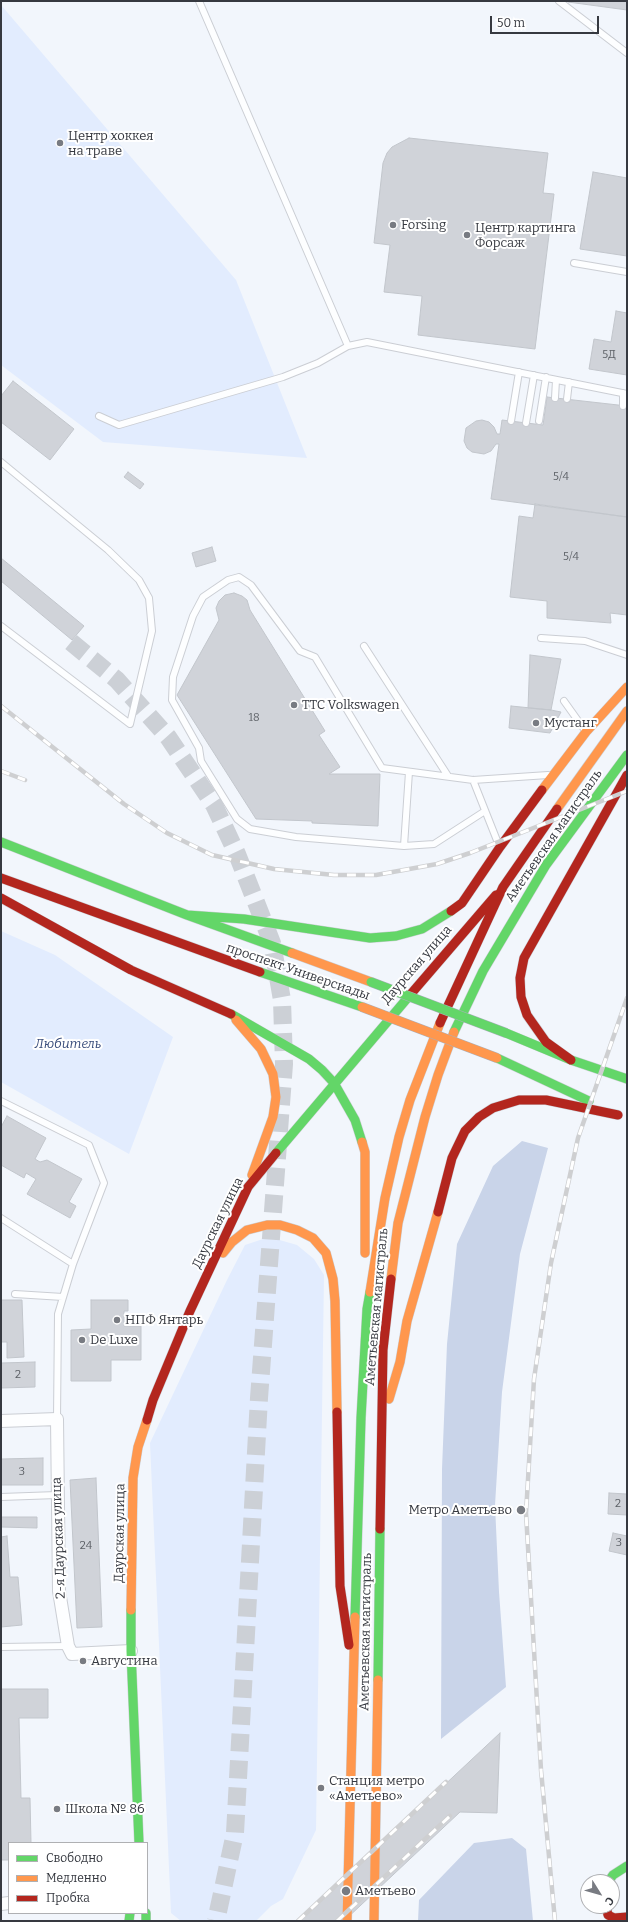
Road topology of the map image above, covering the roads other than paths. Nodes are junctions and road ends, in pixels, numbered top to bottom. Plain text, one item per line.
1 (199, 1) edge
2 (559, 1) edge
3 (627, 53) edge
4 (574, 264) dead end
5 (627, 272) edge
6 (348, 346) junction
7 (519, 372) junction
8 (534, 375) junction
9 (546, 377) junction
10 (556, 380) junction
11 (569, 382) junction
12 (625, 393) edge
13 (555, 398) dead end
14 (567, 399) dead end
15 (623, 406) dead end
16 (99, 416) dead end
17 (511, 421) dead end
18 (538, 421) dead end
19 (526, 423) dead end
20 (1, 462) edge
21 (1, 626) edge
22 (541, 638) dead end
23 (364, 646) dead end
24 (627, 655) edge
25 (627, 687) edge
26 (564, 701) dead end
27 (627, 711) edge
28 (587, 735) junction
29 (627, 755) edge
30 (409, 772) junction
31 (553, 775) junction
32 (627, 775) edge
33 (448, 776) junction
34 (473, 780) junction
35 (486, 811) junction
36 (1, 842) edge
37 (404, 846) junction
38 (500, 847) junction
39 (1, 878) edge
40 (503, 887) junction
41 (1, 898) edge
42 (187, 915) junction
43 (228, 1012) junction
44 (571, 1060) junction
45 (627, 1079) edge
46 (334, 1083) junction
47 (1, 1101) edge
48 (623, 1116) edge
49 (248, 1187) junction
50 (1, 1218) edge
51 (73, 1264) junction
52 (211, 1267) junction
53 (15, 1294) dead end
54 (63, 1297) junction
55 (367, 1309) junction
56 (57, 1419) junction
57 (1, 1420) edge
58 (381, 1426) junction
59 (57, 1494) junction
60 (1, 1497) edge
61 (1, 1646) edge
62 (68, 1646) junction
63 (131, 1651) junction
64 (353, 1675) junction
65 (138, 1842) edge
66 (627, 1866) edge
67 (615, 1874) edge
68 (608, 1914) edge
69 (627, 1917) edge
70 (347, 1921) edge
71 (374, 1921) edge

1 - 6 lane
2 - 3 lane
4 - 5 lane
6 - 7 lane
6 - 16 lane
7 - 8 lane
7 - 17 lane
8 - 9 lane
8 - 19 lane
9 - 10 lane
9 - 18 lane
10 - 11 lane
10 - 13 lane
11 - 12 lane
11 - 14 lane
12 - 15 lane
20 - 21 lane
22 - 24 lane
23 - 33 lane
25 - 28 main road
26 - 28 lane
27 - 40 main road, Даурская улица
28 - 31 main road
29 - 58 main road, Аметьевская магистраль
30 - 33 lane
30 - 37 lane
30 - 37 lane
31 - 34 lane
31 - 38 main road
32 - 44 main road
33 - 34 lane
34 - 35 lane
35 - 37 lane
35 - 38 lane
36 - 42 main road, проспект Универсиады
38 - 42 main road
39 - 48 main road, проспект Универсиады, bridge
40 - 46 main road, Даурская улица
40 - 55 main road, Аметьевская магистраль
41 - 43 main road
42 - 44 main road, проспект Универсиады, bridge
43 - 46 main road
43 - 49 main road
44 - 45 main road, проспект Универсиады
46 - 49 main road, Даурская улица
46 - 55 main road
47 - 51 lane
48 - 58 main road
49 - 52 main road, Даурская улица
50 - 51 lane
51 - 54 lane
52 - 63 main road, Даурская улица
52 - 64 main road
53 - 54 lane
54 - 56 lane
55 - 64 main road, Аметьевская магистраль
56 - 57 street
56 - 59 street, 2-я Даурская улица
58 - 71 main road, Аметьевская магистраль
59 - 60 lane
59 - 62 street, 2-я Даурская улица
61 - 62 lane
62 - 63 street
63 - 65 main road, Даурская улица
64 - 70 main road, Аметьевская магистраль
66 - 67 main road
68 - 69 main road

